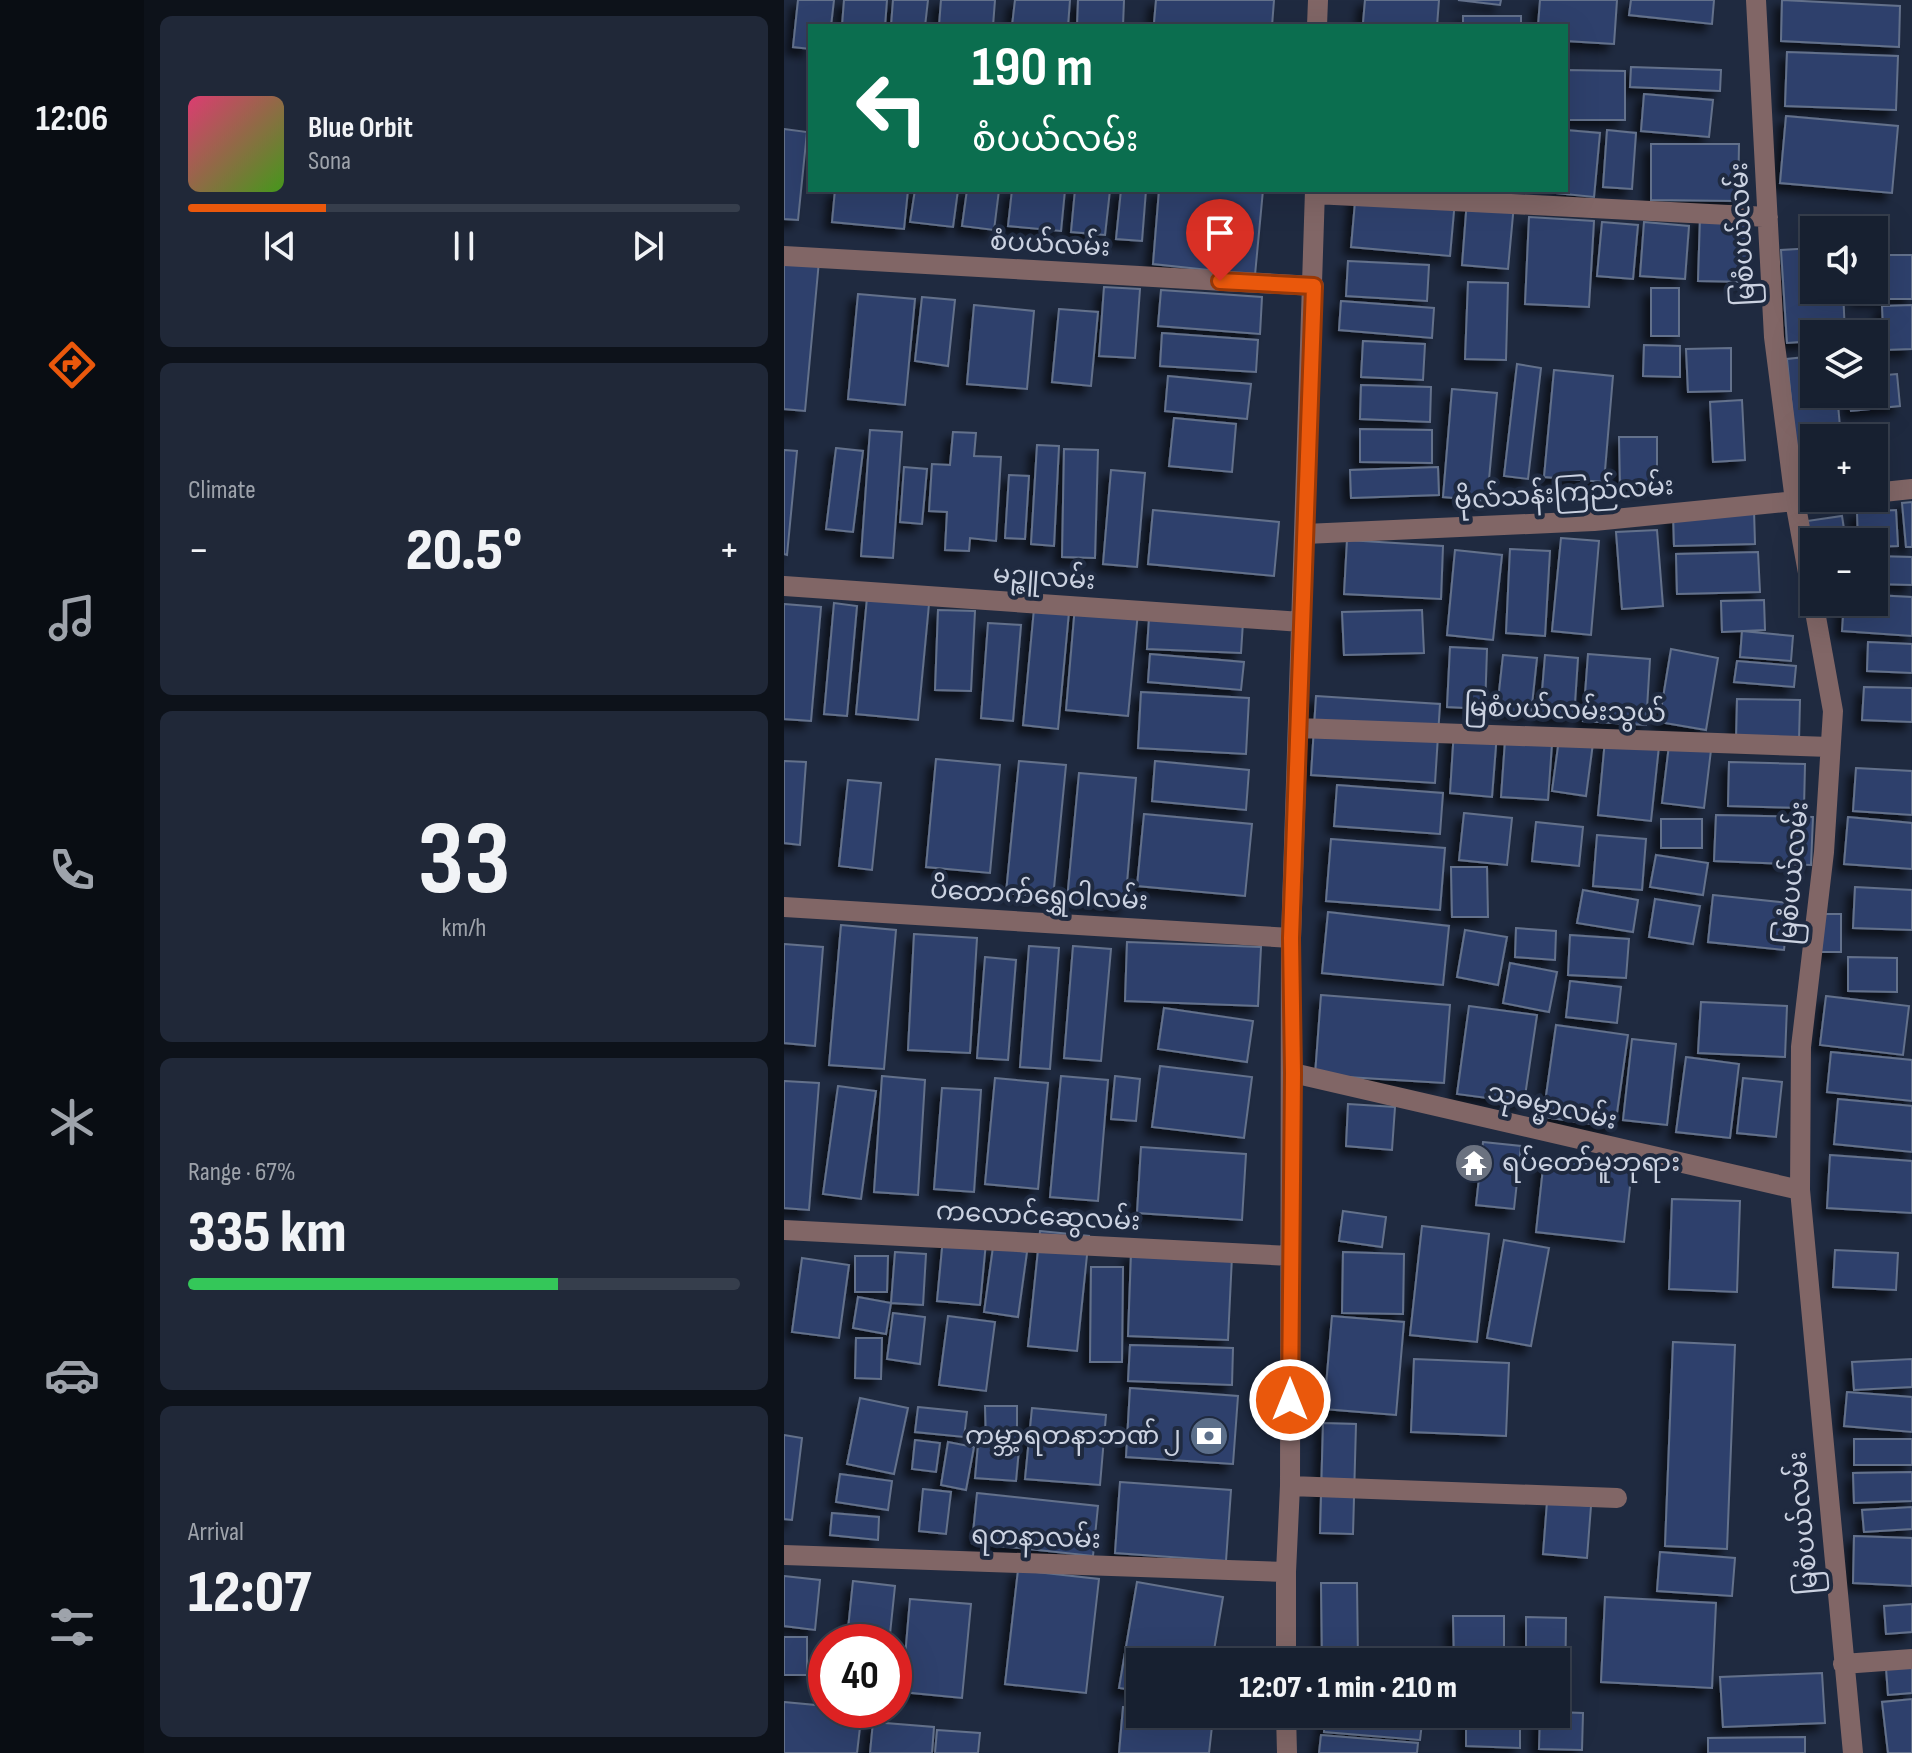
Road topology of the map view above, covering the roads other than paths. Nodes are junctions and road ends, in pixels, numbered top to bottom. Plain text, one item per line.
1 (1318, 0) edge
2 (1756, 0) edge
3 (1317, 24) edge
4 (1315, 192) edge
5 (1768, 217) junction
6 (784, 256) edge
7 (1314, 286) junction
8 (1912, 489) edge
9 (1888, 492) edge
10 (1795, 501) junction
11 (1800, 501) edge
12 (1305, 534) junction
13 (784, 586) edge
14 (1301, 622) junction
15 (1298, 728) junction
16 (1830, 747) junction
17 (784, 907) edge
18 (1291, 938) junction
19 (1293, 1073) junction
20 (1800, 1190) junction
21 (784, 1230) edge
22 (1290, 1256) junction
23 (1290, 1486) junction
24 (1617, 1498) dead end
25 (784, 1555) edge
26 (1286, 1572) junction
27 (1286, 1648) edge
28 (1912, 1659) edge
29 (1843, 1664) junction
30 (1286, 1728) edge
31 (1287, 1753) edge
32 (1853, 1753) edge

1 - 3 street
2 - 5 street, မြစံပယ်လမ်း
4 - 5 street
4 - 7 street
5 - 10 street, မြစံပယ်လမ်း
6 - 7 street, စံပယ်လမ်း
7 - 12 street
8 - 9 street
10 - 11 street, ဗိုလ်သန်းကြည်လမ်း
10 - 12 street, ဗိုလ်သန်းကြည်လမ်း
10 - 16 street, မြစံပယ်လမ်း
12 - 14 street
13 - 14 street, မဉ္ဇူလမ်း
14 - 15 street
15 - 16 street, မြစံပယ်လမ်းသွယ်
15 - 18 street
16 - 20 street, မြစံပယ်လမ်း
17 - 18 street, ပိတောက်ရွှေဝါလမ်း
18 - 19 street
19 - 20 street, သုဓမ္မာလမ်း
19 - 22 street
20 - 29 street, မြစံပယ်လမ်း
21 - 22 street, ကလောင်ဆွေလမ်း
22 - 23 street
23 - 24 street
23 - 26 street
25 - 26 street, ရတနာလမ်း
26 - 27 street
28 - 29 street
29 - 32 street, မြစံပယ်လမ်း
30 - 31 street

